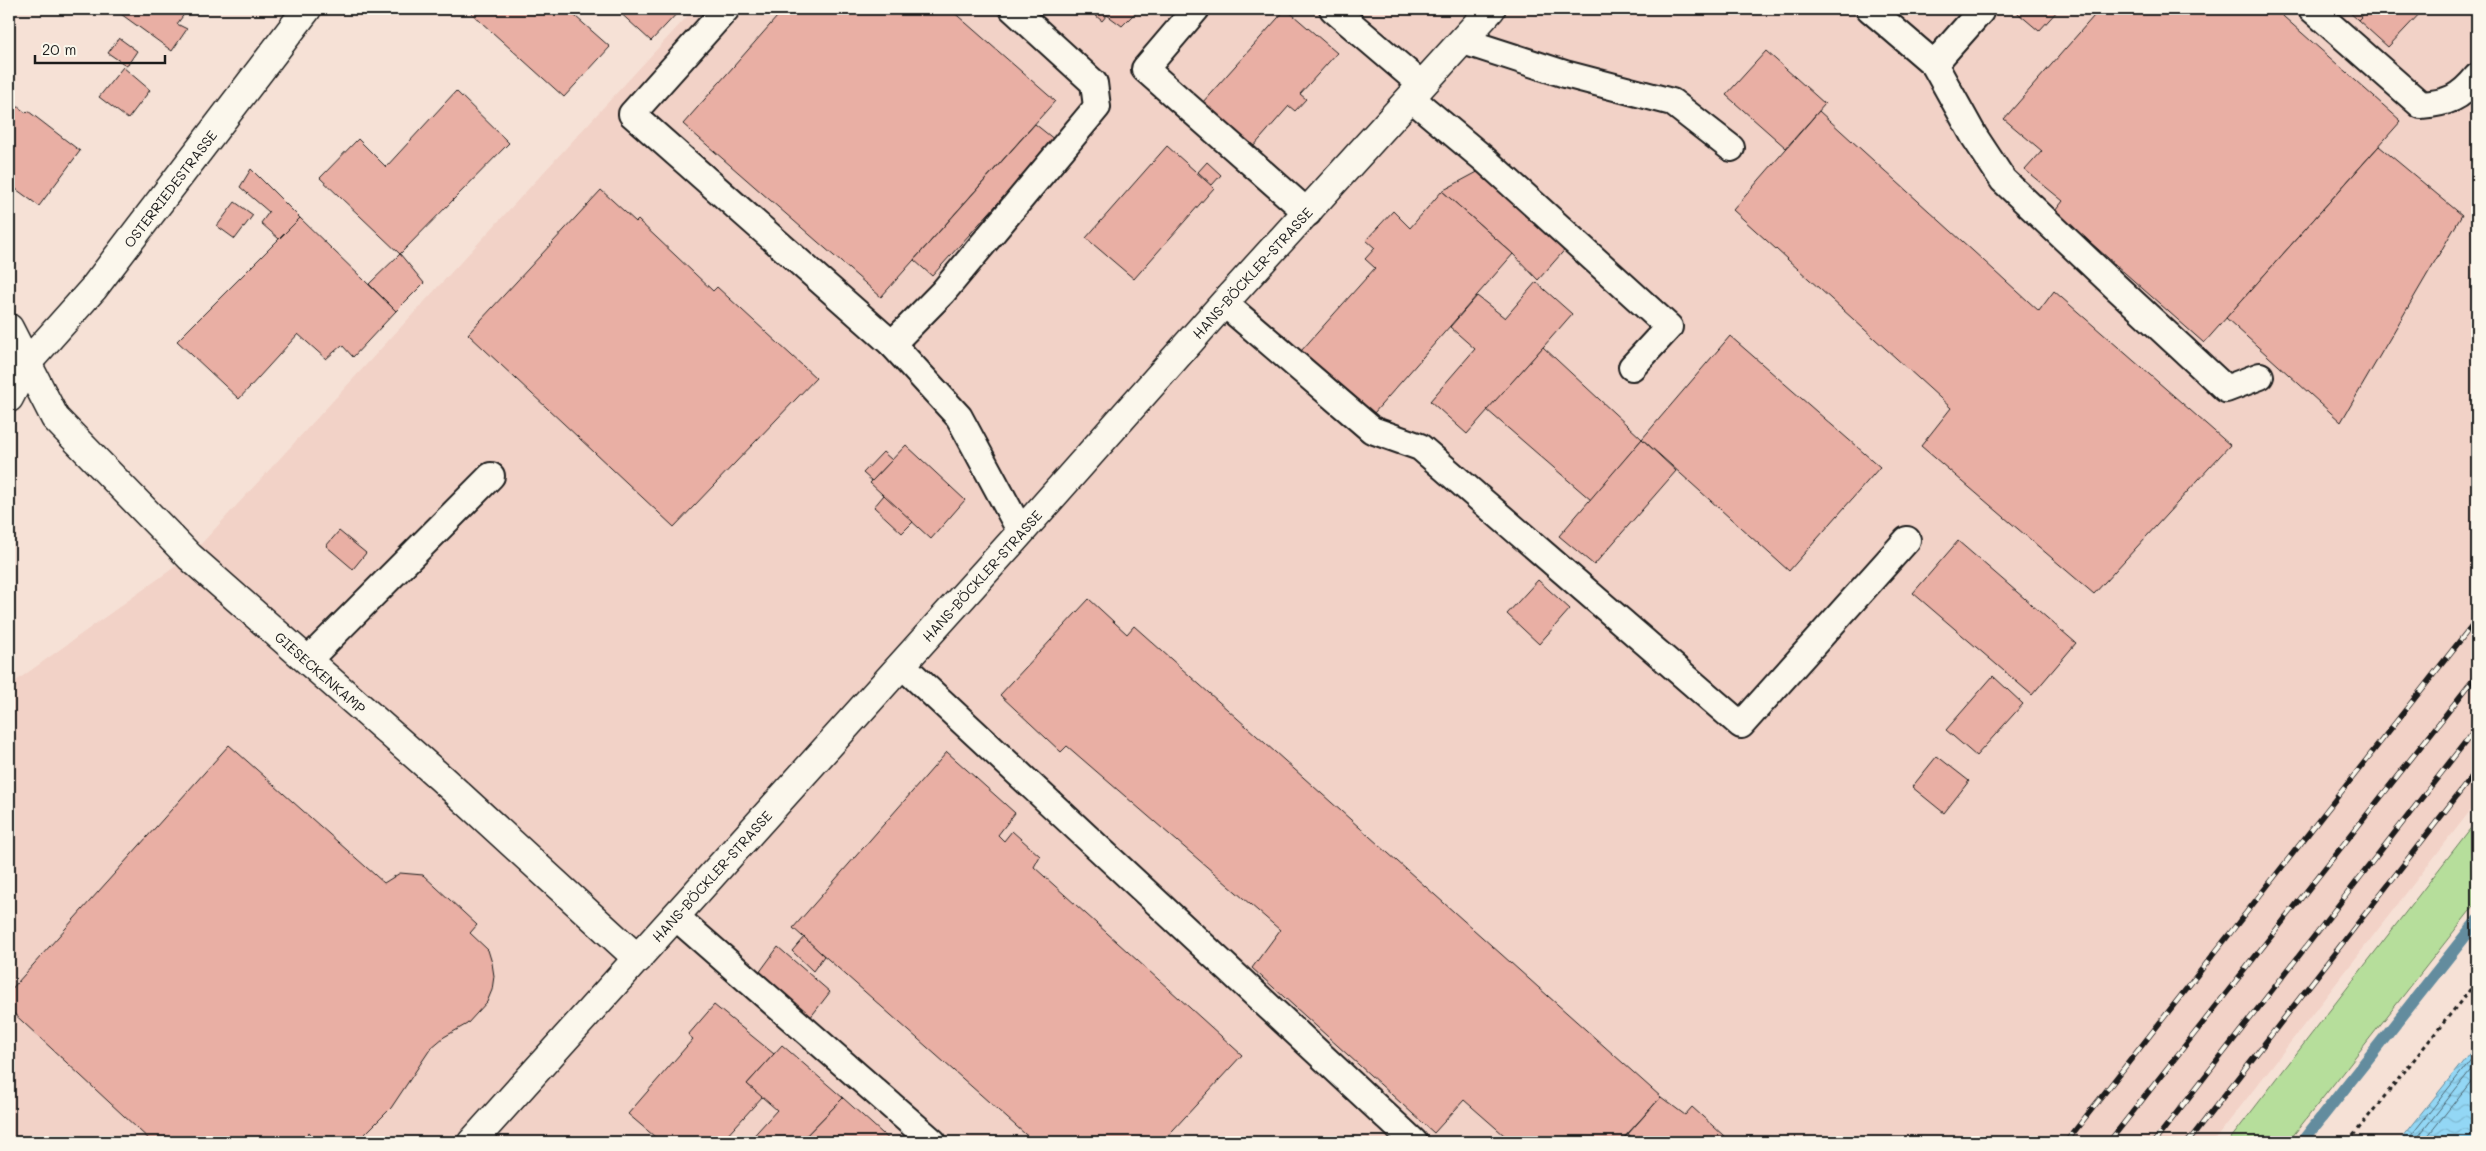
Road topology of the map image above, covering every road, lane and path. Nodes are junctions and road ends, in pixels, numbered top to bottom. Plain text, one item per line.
1 (307, 9) edge
2 (726, 9) edge
3 (1012, 9) edge
4 (1196, 9) edge
5 (1333, 9) edge
6 (1491, 9) edge
7 (1870, 9) edge
8 (2312, 9) edge
9 (1980, 12) dead end
10 (1463, 41) junction
11 (1934, 64) junction
12 (2477, 77) edge
13 (1416, 92) junction
14 (1731, 148) dead end
15 (1308, 213) junction
16 (1224, 303) junction
17 (9, 328) edge
18 (892, 344) junction
19 (27, 364) junction
20 (1632, 367) dead end
21 (2260, 376) dead end
22 (9, 398) edge
23 (491, 476) dead end
24 (1021, 532) junction
25 (1907, 540) dead end
26 (308, 660) junction
27 (902, 665) junction
28 (676, 917) junction
29 (638, 958) junction
30 (2477, 980) edge
31 (472, 1142) edge
32 (933, 1142) edge
33 (1414, 1142) edge
34 (2348, 1142) edge

1 - 19 street, OSTERRIEDESTRASSE
2 - 18 lane
3 - 18 lane
4 - 15 lane
5 - 13 lane
6 - 10 street, HANS-BÖCKLER-STRASSE
7 - 11 lane
8 - 12 lane
9 - 11 lane
10 - 13 street, HANS-BÖCKLER-STRASSE
10 - 14 lane
11 - 21 lane
13 - 15 street, HANS-BÖCKLER-STRASSE
13 - 20 lane
15 - 16 street, HANS-BÖCKLER-STRASSE
16 - 24 street, HANS-BÖCKLER-STRASSE
16 - 25 lane
17 - 19 street, GIESECKENKAMP
18 - 24 lane
19 - 22 street
19 - 26 street, GIESECKENKAMP
23 - 26 lane
24 - 27 street, HANS-BÖCKLER-STRASSE
26 - 29 street, GIESECKENKAMP
27 - 28 street, HANS-BÖCKLER-STRASSE
27 - 33 lane
28 - 29 street, HANS-BÖCKLER-STRASSE
28 - 32 lane
29 - 31 street, HANS-BÖCKLER-STRASSE
30 - 34 path

